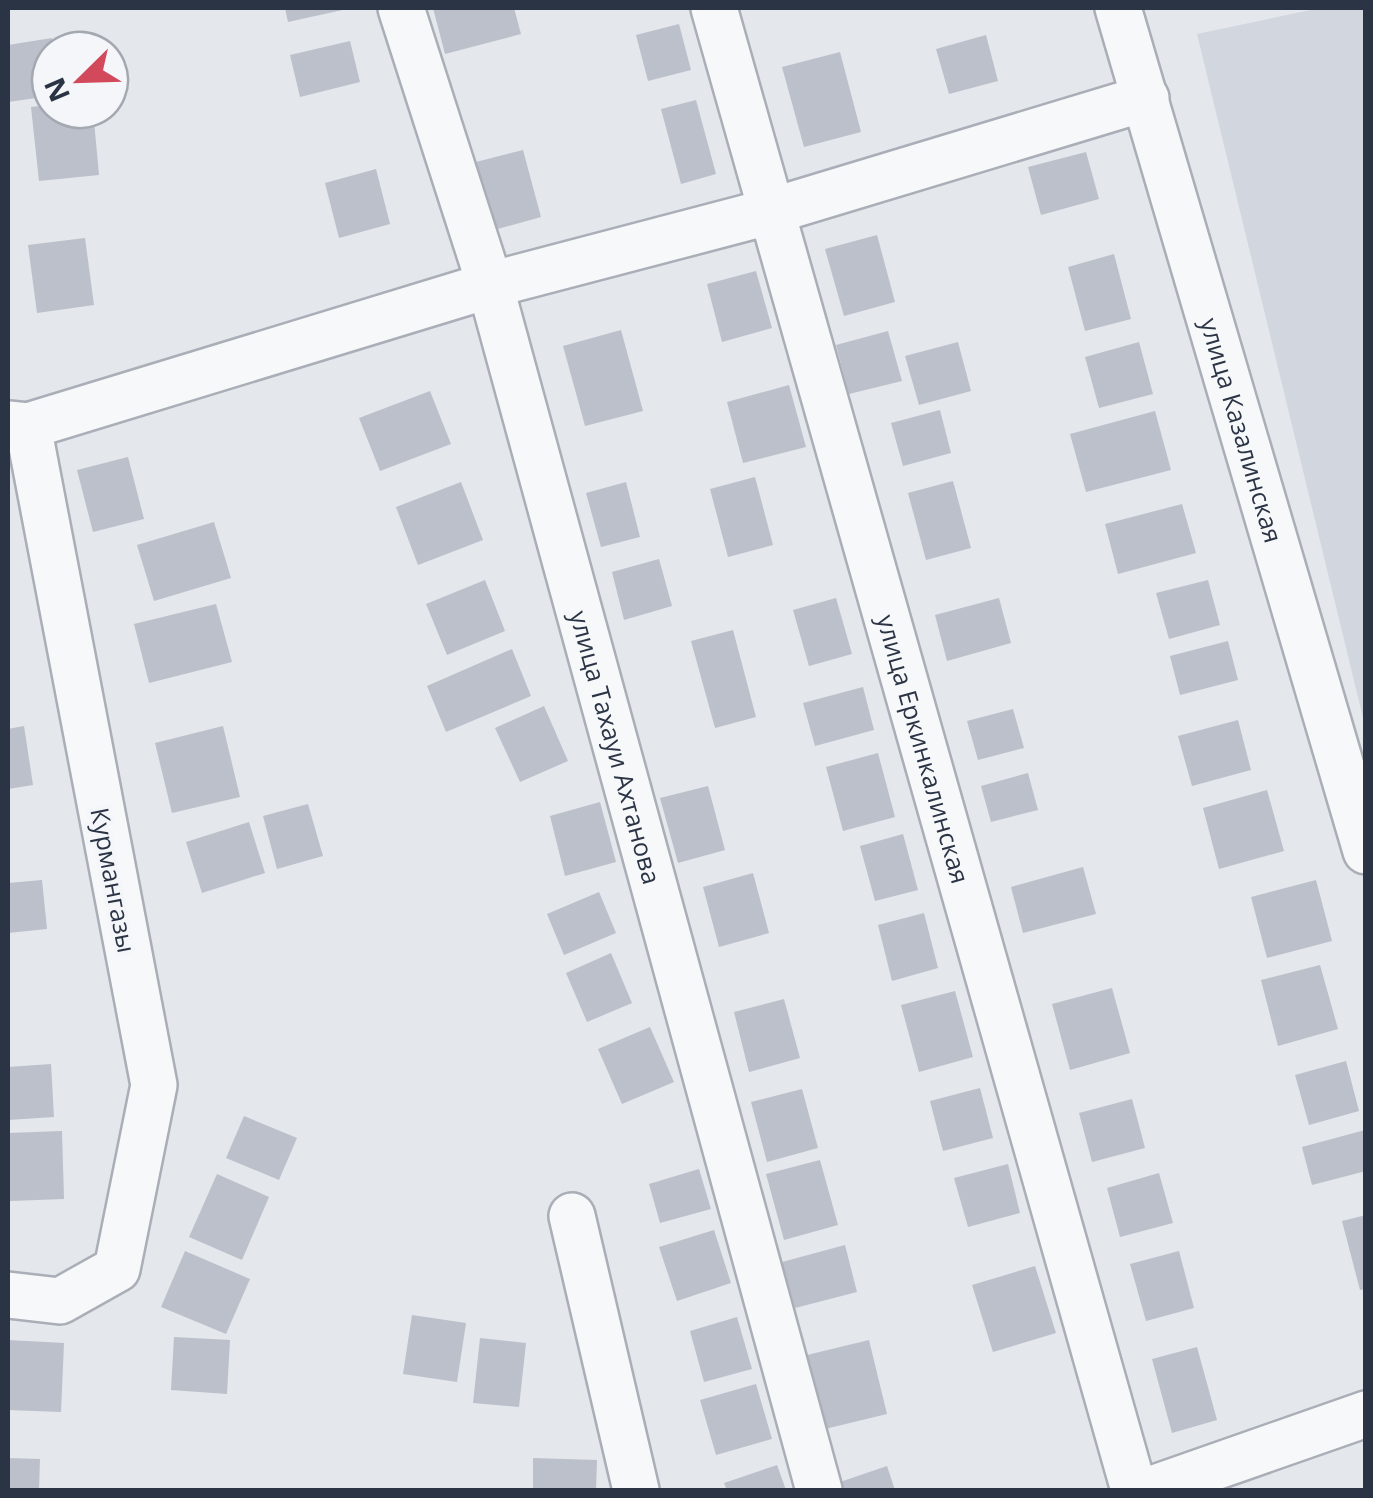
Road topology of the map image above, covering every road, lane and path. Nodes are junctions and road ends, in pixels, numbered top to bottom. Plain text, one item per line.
1 (401, 8) edge
2 (714, 8) edge
3 (1118, 8) edge
4 (1146, 98) junction
5 (772, 210) junction
6 (490, 285) junction
7 (18, 425) edge
8 (1366, 851) edge
9 (572, 1216) dead end
10 (8, 1295) edge
11 (1366, 1414) edge
12 (636, 1490) edge
13 (820, 1490) edge
14 (1134, 1490) edge
15 (1148, 1490) edge

1 - 6 street, улица Тахауи Ахтанова
2 - 5 street, улица Еркинкалинская
3 - 4 street, улица Казалинская
4 - 5 street
4 - 8 street, улица Казалинская
5 - 6 street
5 - 14 street, улица Еркинкалинская
6 - 7 street
6 - 13 street, улица Тахауи Ахтанова
7 - 10 street, Курмангазы
9 - 12 street
11 - 15 street

